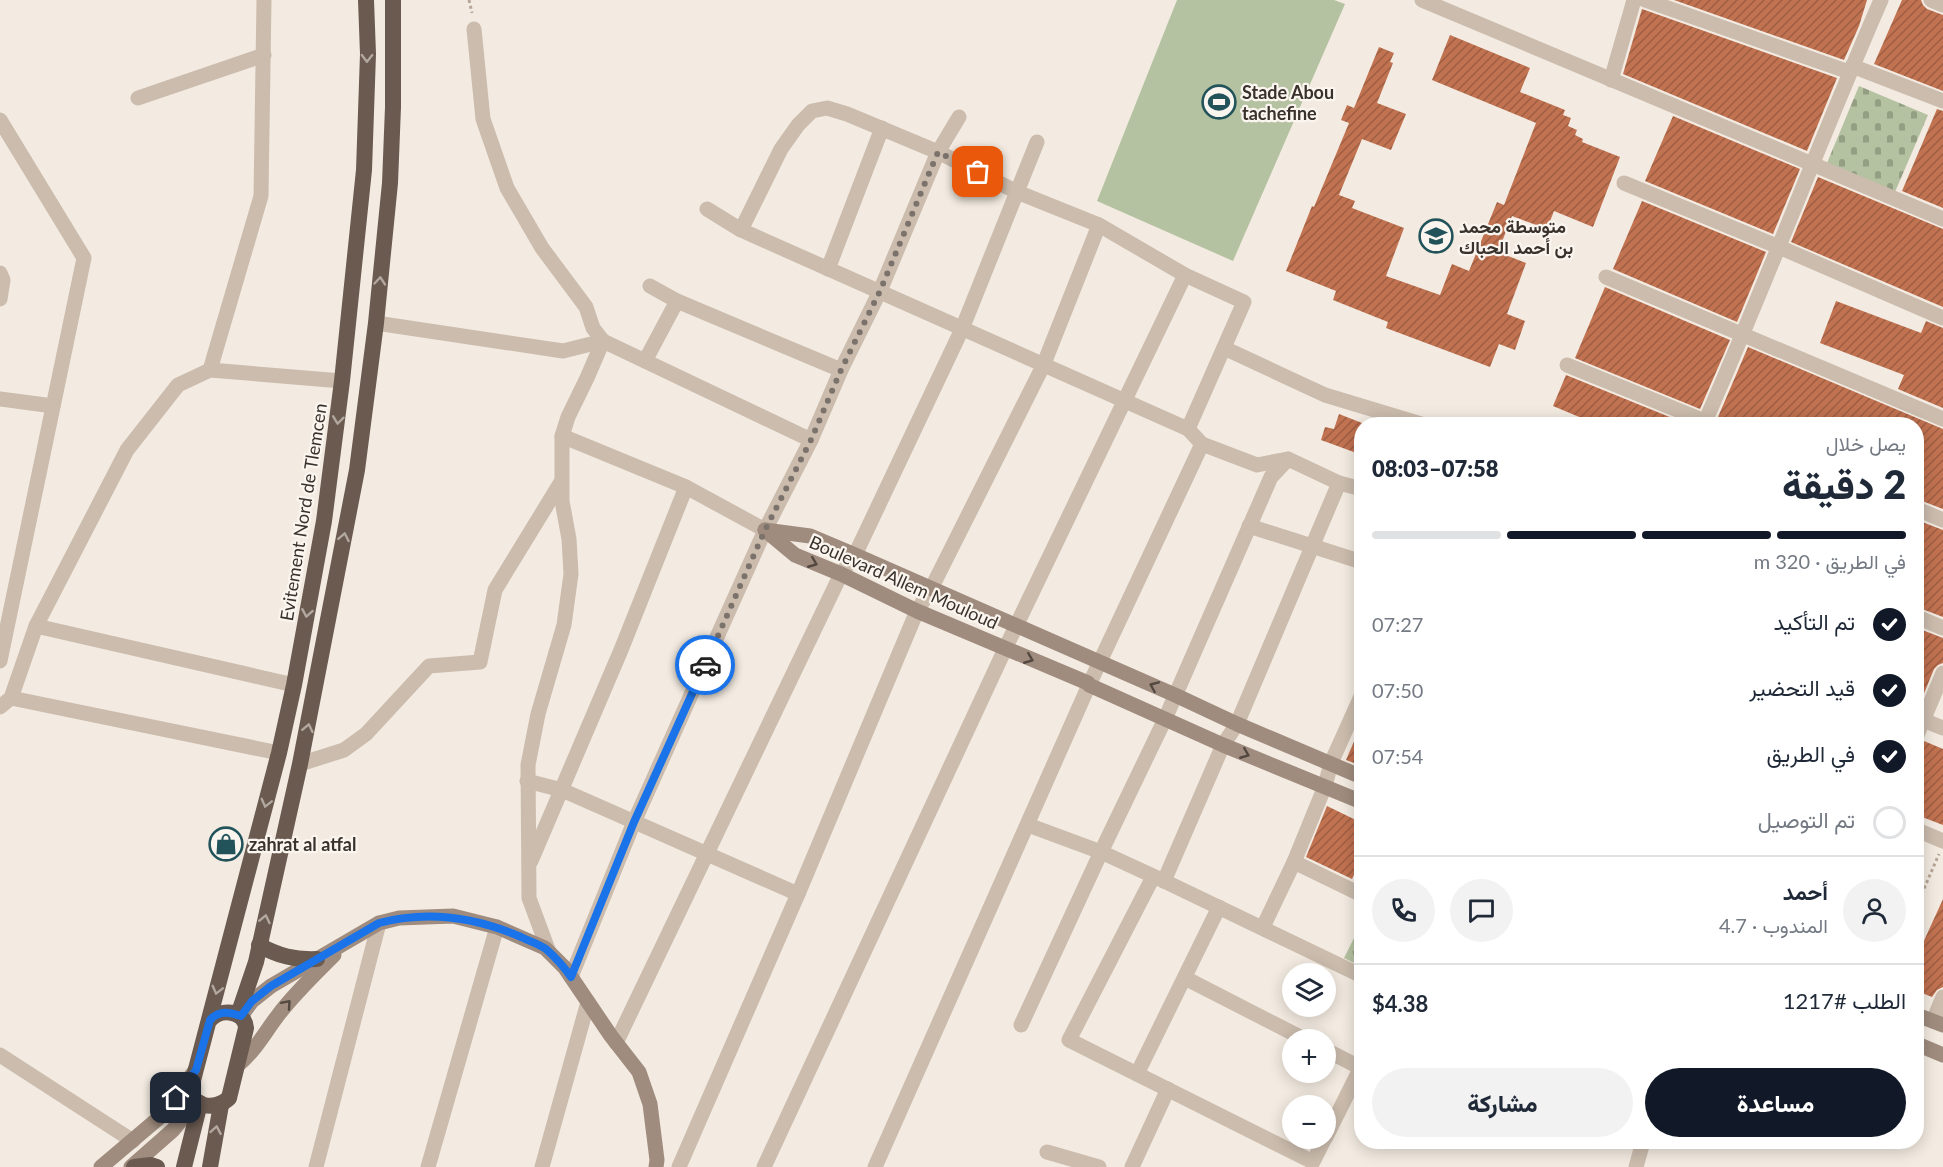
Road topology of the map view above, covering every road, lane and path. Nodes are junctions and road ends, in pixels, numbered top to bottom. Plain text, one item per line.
1 (264, 0) edge
2 (366, 0) edge
3 (393, 0) edge
4 (1422, 0) edge
5 (1634, 0) edge
6 (1645, 0) edge
7 (1881, 0) edge
8 (1931, 0) edge
9 (1943, 5) edge
10 (474, 29) dead end
11 (264, 55) junction
12 (1851, 69) junction
13 (1611, 80) junction
14 (138, 98) dead end
15 (1943, 101) edge
16 (959, 117) dead end
17 (0, 120) edge
18 (882, 128) junction
19 (1037, 142) dead end
20 (938, 152) junction
21 (1813, 164) junction
22 (1624, 183) dead end
23 (1017, 192) junction
24 (707, 209) dead end
25 (1943, 219) edge
26 (1099, 225) junction
27 (741, 230) junction
28 (1779, 247) junction
29 (828, 268) junction
30 (0, 273) edge
31 (1185, 274) junction
32 (1606, 277) dead end
33 (650, 286) dead end
34 (880, 291) junction
35 (0, 299) edge
36 (677, 301) junction
37 (1943, 318) edge
38 (376, 323) junction
39 (962, 329) junction
40 (1743, 334) junction
41 (603, 341) junction
42 (1224, 348) junction
43 (645, 361) junction
44 (1568, 365) dead end
45 (1043, 366) junction
46 (210, 370) junction
47 (841, 370) junction
48 (342, 381) junction
49 (0, 399) edge
50 (1124, 401) junction
51 (53, 406) junction
52 (1393, 417) edge
53 (1691, 417) edge
54 (1710, 417) edge
55 (1943, 419) edge
56 (1188, 429) junction
57 (562, 436) junction
58 (811, 440) junction
59 (1202, 444) junction
60 (1288, 459) junction
61 (562, 481) junction
62 (1339, 483) junction
63 (686, 487) junction
64 (1354, 487) edge
65 (1924, 512) edge
66 (1943, 520) edge
67 (1249, 526) junction
68 (765, 530) junction
69 (1313, 545) junction
70 (855, 555) junction
71 (1354, 559) edge
72 (842, 574) junction
73 (932, 587) junction
74 (917, 611) junction
75 (1924, 620) edge
76 (36, 626) junction
77 (1016, 626) junction
78 (1943, 628) edge
79 (1005, 649) junction
80 (0, 661) edge
81 (1100, 663) junction
82 (1943, 673) edge
83 (294, 685) junction
84 (1089, 685) junction
85 (1175, 695) junction
86 (6, 702) edge
87 (1354, 712) edge
88 (1924, 718) edge
89 (1165, 719) junction
90 (1924, 720) edge
91 (1237, 724) junction
92 (1943, 728) edge
93 (1223, 745) junction
94 (279, 753) junction
95 (300, 764) junction
96 (1331, 764) junction
97 (1354, 774) edge
98 (527, 781) junction
99 (1325, 786) junction
100 (562, 790) junction
101 (1354, 799) edge
102 (634, 822) junction
103 (1028, 825) junction
104 (1924, 833) edge
105 (1943, 841) edge
106 (1943, 846) edge
107 (1101, 852) junction
108 (707, 855) junction
109 (1294, 862) junction
110 (529, 866) junction
111 (1159, 879) junction
112 (1354, 887) edge
113 (1924, 889) edge
114 (798, 894) junction
115 (1219, 907) junction
116 (379, 923) junction
117 (497, 927) junction
118 (1263, 927) junction
119 (346, 942) junction
120 (259, 945) junction
121 (549, 952) junction
122 (317, 959) junction
123 (1354, 972) edge
124 (571, 977) junction
125 (1185, 978) junction
126 (1943, 997) edge
127 (588, 1002) junction
128 (239, 1016) junction
129 (210, 1020) junction
130 (1938, 1023) edge
131 (1021, 1025) dead end
132 (1285, 1029) edge
133 (616, 1043) junction
134 (1924, 1047) edge
135 (0, 1055) edge
136 (1336, 1055) edge
137 (1943, 1056) edge
138 (1354, 1064) edge
139 (238, 1065) junction
140 (196, 1070) junction
141 (1137, 1074) junction
142 (1354, 1081) edge
143 (1168, 1089) junction
144 (198, 1102) junction
145 (221, 1105) junction
146 (1336, 1118) edge
147 (133, 1141) junction
148 (1320, 1149) edge
149 (1641, 1149) edge
150 (1047, 1152) dead end
151 (211, 1161) edge
152 (1312, 1164) edge
153 (101, 1167) edge
154 (132, 1167) edge
155 (157, 1167) edge
156 (184, 1167) edge
157 (316, 1167) edge
158 (428, 1167) edge
159 (542, 1167) edge
160 (656, 1167) edge
161 (679, 1167) edge
162 (764, 1167) edge
163 (875, 1167) edge
164 (1099, 1167) edge
165 (1132, 1167) edge
166 (1636, 1167) edge

1 - 11 street
2 -> 48 highway, Evitement Nord de Tlemcen
38 -> 3 highway
4 - 13 street
5 - 13 street
6 - 12 street
7 - 12 street
8 - 9 street
10 - 41 street
11 - 14 street
11 - 46 street
12 - 15 street
12 - 21 street
13 - 21 street
16 - 20 street
17 - 51 street
18 - 20 street
18 - 27 street
18 - 29 street
19 - 23 street
20 - 23 street
20 - 34 street
21 - 25 street
21 - 28 street
22 - 28 street
23 - 26 street
23 - 39 street
24 - 27 street
26 - 31 street
26 - 45 street
27 - 29 street
28 - 37 street
28 - 40 street
29 - 34 street
30 - 35 street
31 - 42 street
31 - 50 street
32 - 40 street
33 - 36 street
34 - 39 street
34 - 47 street
36 - 43 street
36 - 47 street
38 - 41 street
95 -> 38 highway
39 - 45 street
39 - 70 street
40 - 54 street
40 - 55 street
41 - 43 street
41 - 57 street
42 - 52 street
42 - 56 street
43 - 58 street
44 - 53 street
45 - 50 street
45 - 73 street
46 - 48 street
46 - 76 street
47 - 58 street
48 -> 83 highway, Evitement Nord de Tlemcen
49 - 51 street
50 - 56 street
50 - 77 street
51 - 80 street
56 - 59 street
57 - 61 street
57 - 63 street
58 - 68 street
59 - 60 street
59 - 81 street
60 - 62 street
60 - 67 street
61 - 95 street
61 - 98 street
62 - 64 street
62 - 69 street
63 - 68 street
63 - 100 street
65 - 66 street
67 - 69 street
67 - 85 street
68 - 70 main road, Boulevard Allem Mouloud
68 -> 72 main road, Boulevard Allem Mouloud
68 - 102 street
69 - 71 street
69 - 91 street
70 - 72 street
70 - 73 main road, Boulevard Allem Mouloud
72 - 74 main road, Boulevard Allem Mouloud
72 - 108 street
73 - 74 street
73 - 77 main road, Boulevard Allem Mouloud
74 - 79 main road, Boulevard Allem Mouloud
74 - 114 street
75 - 78 street
76 - 83 street
76 - 86 street
77 - 79 street
77 - 81 main road, Boulevard Allem Mouloud
79 -> 84 main road, Boulevard Allem Mouloud
79 - 162 street
81 - 84 street
85 -> 81 main road, Boulevard Allem Mouloud
82 - 88 street
83 - 94 highway, Evitement Nord de Tlemcen
84 - 89 main road, Boulevard Allem Mouloud
84 - 103 street
85 - 89 street
85 - 91 main road, Boulevard Allem Mouloud
86 - 94 street
87 - 96 street
89 - 93 main road, Boulevard Allem Mouloud
89 - 107 street
90 - 92 street
91 - 93 street
91 - 96 main road, Boulevard Allem Mouloud
93 -> 99 main road, Boulevard Allem Mouloud
93 - 111 street
94 -> 129 highway, Evitement Nord de Tlemcen
120 -> 95 highway
96 - 97 main road, Boulevard Allem Mouloud
96 - 99 street
98 - 100 street
98 - 110 street
99 - 101 main road, Boulevard Allem Mouloud
99 - 109 street
100 - 102 street
100 - 110 street
102 - 108 street
102 - 124 street
103 - 107 street
103 - 163 street
104 - 105 street
106 - 113 path
107 - 111 street
107 - 131 street
108 - 114 street
108 - 133 street
109 - 112 street
109 - 118 street
110 - 121 street
111 - 115 street
111 - 141 street
114 - 161 street
115 - 118 street
115 - 125 street
116 - 117 main road
116 - 119 main road
116 - 157 street
117 - 121 main road
117 - 158 street
118 - 123 street
119 - 122 main road
139 -> 119 main road
120 - 122 highway
120 - 128 highway
121 - 124 main road
122 - 128 main road
124 - 127 main road
125 - 132 street
125 - 141 street
126 - 130 street
127 - 133 main road
127 - 159 street
128 - 129 highway
128 - 139 highway
129 - 140 highway, Evitement Nord de Tlemcen
133 - 160 main road
134 - 137 main road
135 - 147 street
136 - 138 street
139 - 145 highway
140 - 144 highway, Evitement Nord de Tlemcen
140 - 147 main road
141 - 143 street
142 - 146 street
143 - 152 street
143 - 165 street
144 - 145 highway
144 - 154 main road
144 - 156 highway
151 -> 145 highway
147 - 153 main road
148 - 152 street
149 - 166 street
150 - 164 street
154 - 155 highway

